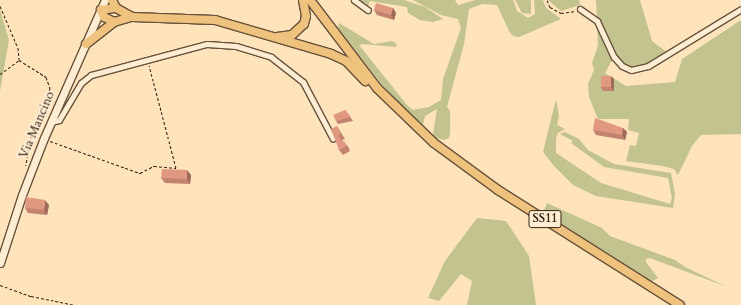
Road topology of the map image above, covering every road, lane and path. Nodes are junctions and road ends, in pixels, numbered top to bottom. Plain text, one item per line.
1 (105, 0) edge
2 (303, 0) edge
3 (310, 0) edge
4 (354, 0) edge
5 (547, 0) edge
6 (114, 4) edge
7 (0, 6) edge
8 (580, 9) joint
9 (741, 9) edge
10 (101, 10) junction
11 (368, 10) dead end
12 (132, 17) junction
13 (114, 22) junction
14 (272, 38) junction
15 (86, 44) junction
16 (143, 59) junction
17 (19, 60) junction
18 (0, 74) edge
19 (51, 122) junction
20 (414, 126) junction
21 (44, 138) junction
22 (333, 139) edge
23 (27, 170) dead end
24 (0, 264) edge
25 (0, 285) edge
26 (75, 305) edge
27 (680, 305) edge

1 - 10 main road, Via Mancino
2 - 14 highway
3 - 20 highway, SS11
4 - 11 street
5 - 8 path
6 - 10 highway
6 - 12 highway
7 - 17 path
8 - 9 street
10 - 13 highway
10 - 15 main road, Via Mancino
12 - 13 highway
12 - 14 highway
13 - 15 highway
14 - 20 highway
15 - 19 main road, Via Mancino
16 - 19 street
16 - 21 path
16 - 22 street
17 - 18 path
17 - 23 path
19 - 21 main road, Via Mancino
20 - 27 highway, SS11
21 - 24 main road, Via Mancino
25 - 26 path

